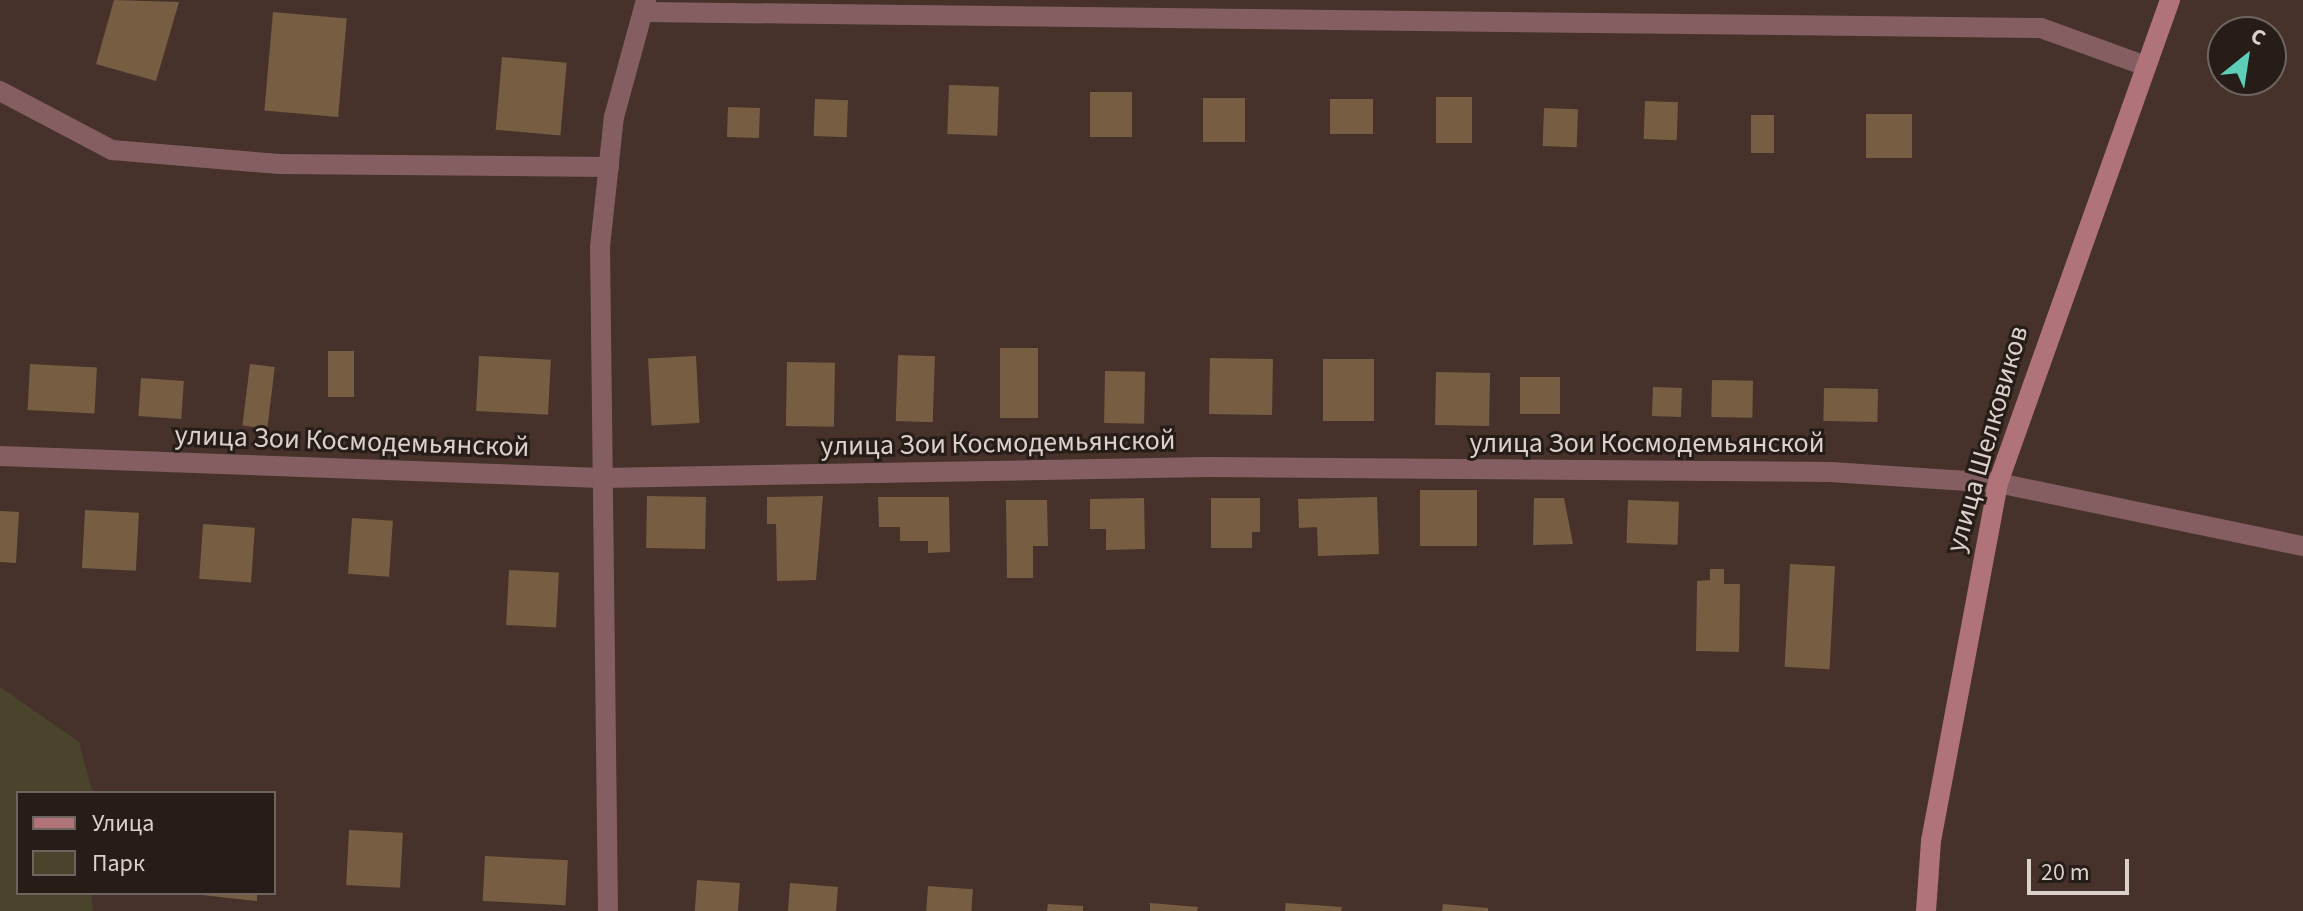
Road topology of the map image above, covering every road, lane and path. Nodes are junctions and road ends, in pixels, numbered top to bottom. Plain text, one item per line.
1 (2170, 0) edge
2 (645, 6) edge
3 (2143, 65) junction
4 (0, 91) edge
5 (609, 167) junction
6 (0, 456) edge
7 (602, 478) junction
8 (1998, 483) junction
9 (2303, 546) edge
10 (608, 911) edge
11 (1926, 911) edge

1 - 3 street, улица Шелковиков
2 - 3 street
2 - 5 street
3 - 8 street, улица Шелковиков
4 - 5 street
5 - 7 street
6 - 7 street, улица Зои Космодемьянской
7 - 8 street, улица Зои Космодемьянской
7 - 10 street
8 - 9 street, улица Зои Космодемьянской
8 - 11 street, улица Шелковиков

